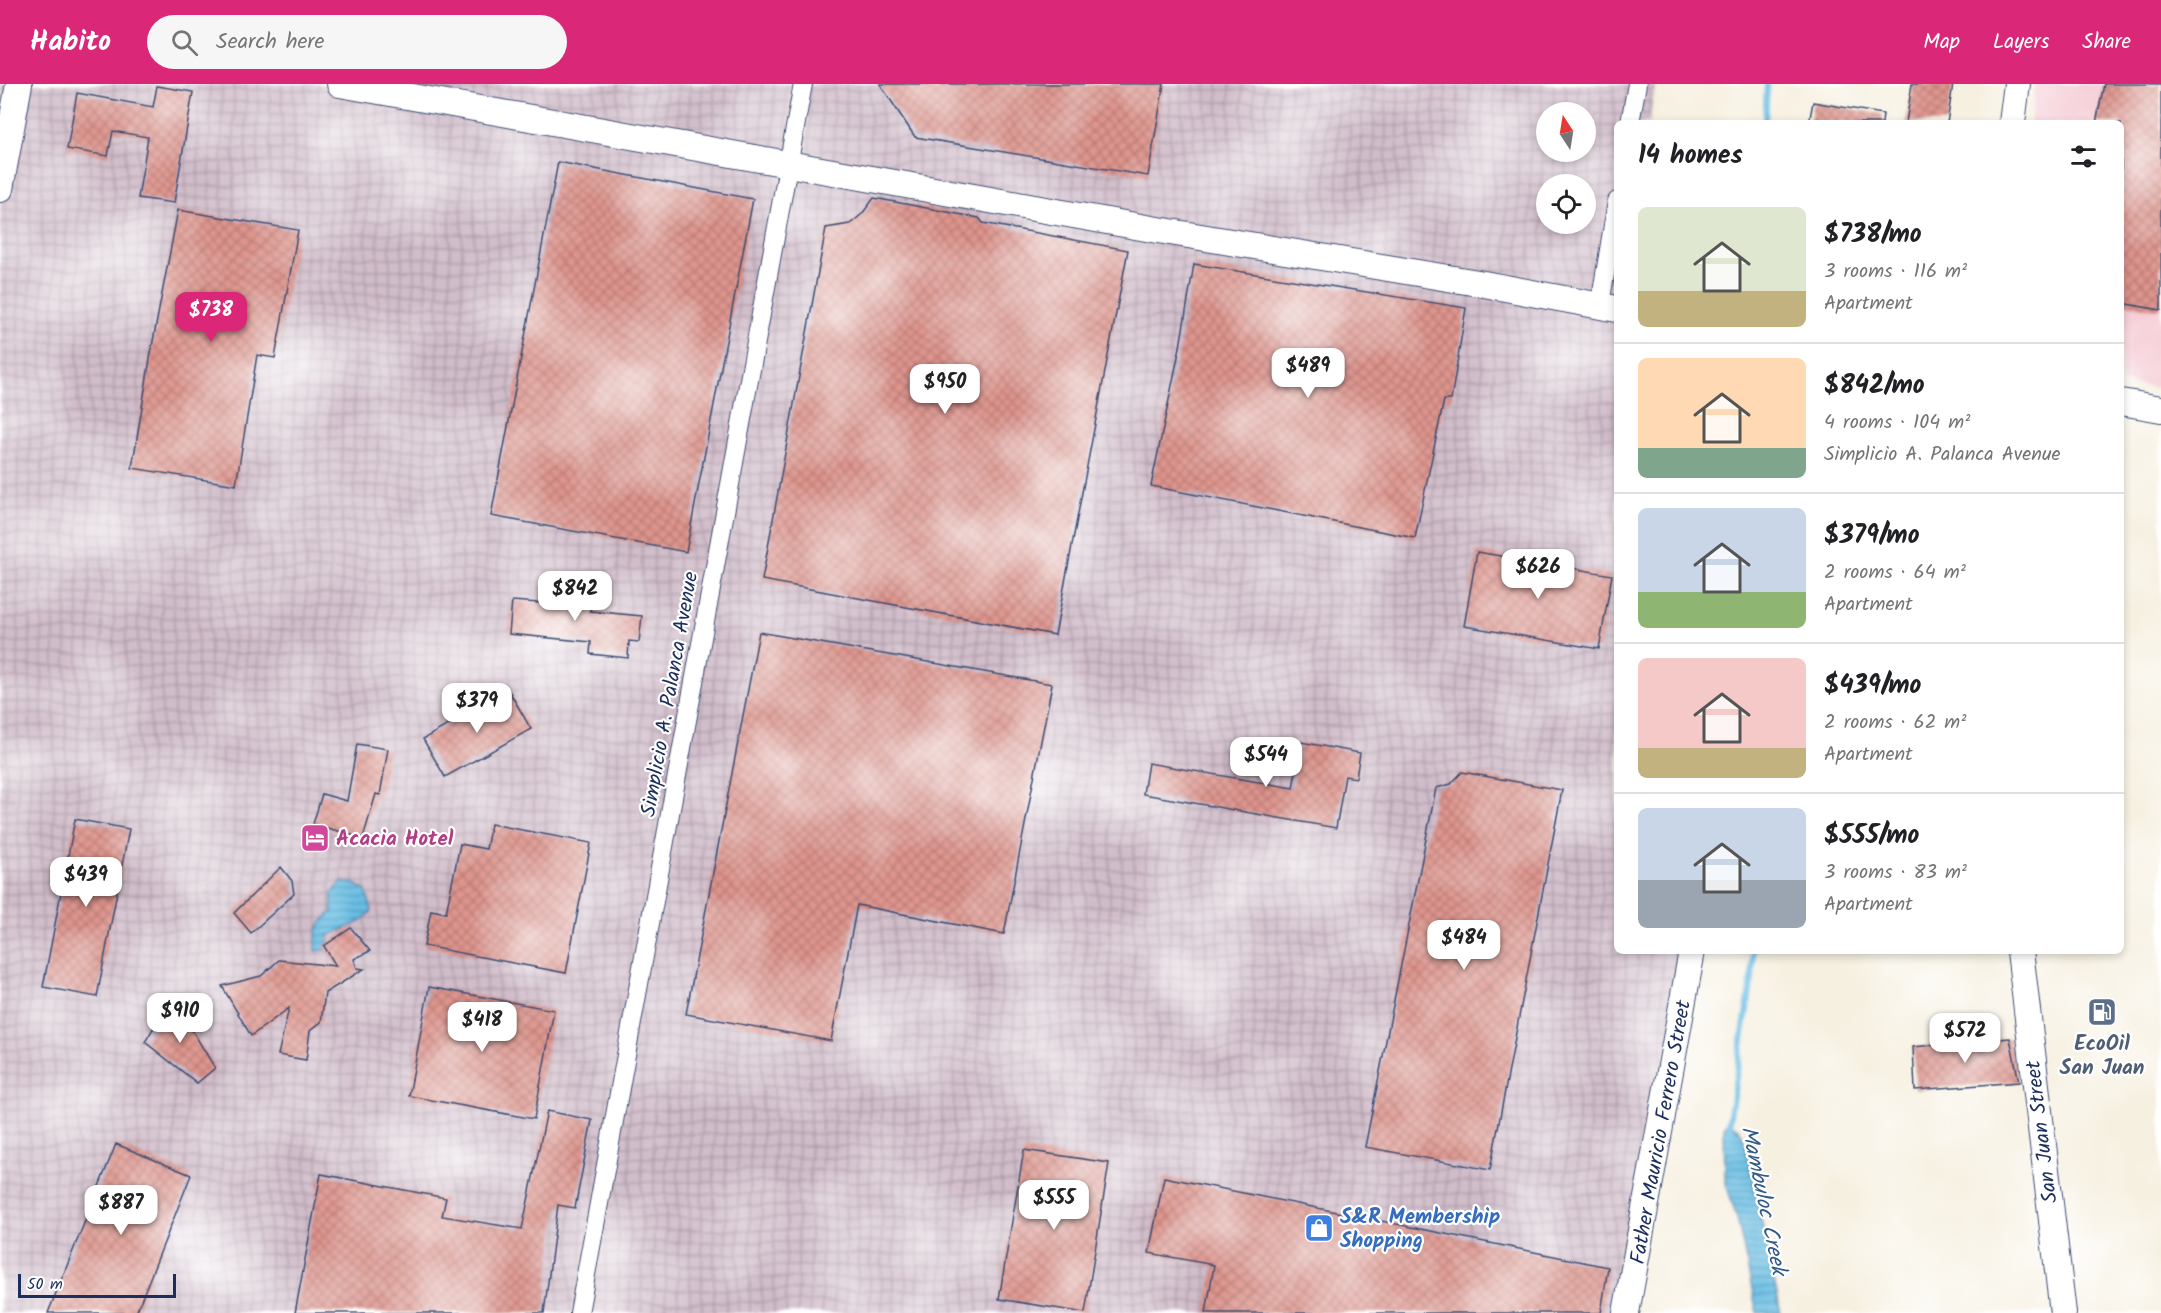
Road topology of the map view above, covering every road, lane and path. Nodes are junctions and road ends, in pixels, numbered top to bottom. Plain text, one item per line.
1 (19, 84) edge
2 (340, 84) edge
3 (803, 84) edge
4 (1637, 84) edge
5 (2017, 84) edge
6 (1631, 120) edge
7 (2012, 120) edge
8 (788, 164) junction
9 (0, 189) edge
10 (1614, 236) edge
11 (1608, 307) edge
12 (2124, 403) edge
13 (2161, 409) edge
14 (1691, 954) edge
15 (2020, 954) edge
16 (579, 1313) edge
17 (1626, 1313) edge
18 (2062, 1313) edge

1 - 9 street
2 - 8 street
3 - 8 street, Simplicio A. Palanca Avenue
4 - 6 street
5 - 7 street
8 - 11 street
8 - 16 street, Simplicio A. Palanca Avenue
10 - 11 street
12 - 13 street
14 - 17 street, Father Mauricio Ferrero Street
15 - 18 street, San Juan Street

